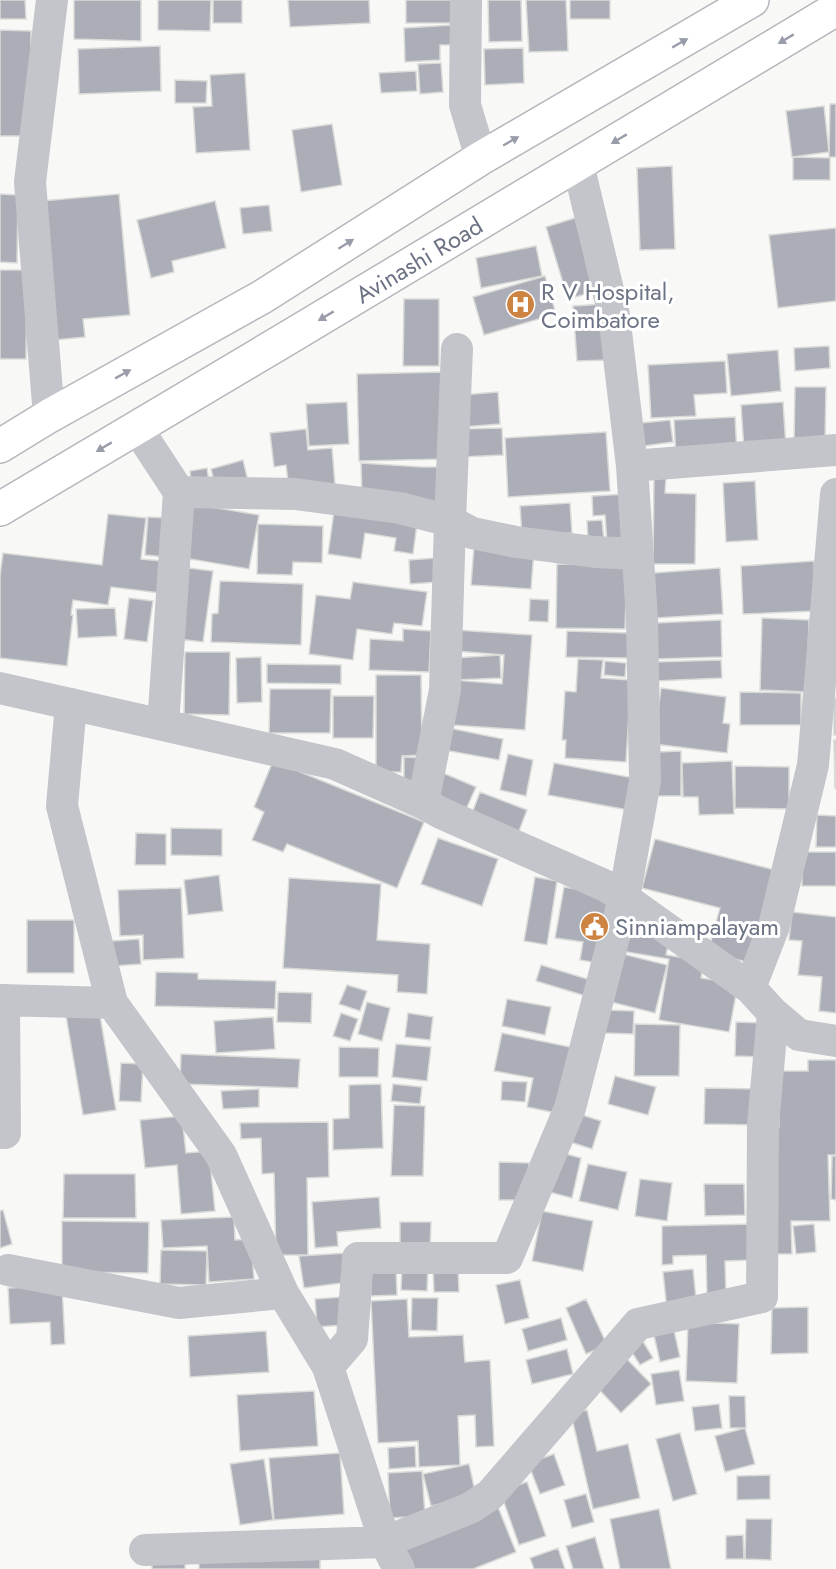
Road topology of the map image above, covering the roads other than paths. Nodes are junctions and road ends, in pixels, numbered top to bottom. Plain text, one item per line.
1 (52, 0) edge
2 (466, 0) edge
3 (752, 0) edge
4 (836, 9) edge
5 (481, 158) junction
6 (578, 164) junction
7 (457, 349) dead end
8 (48, 416) junction
9 (137, 428) junction
10 (0, 446) edge
11 (836, 450) edge
12 (632, 465) junction
13 (179, 492) junction
14 (836, 494) edge
15 (0, 509) edge
16 (450, 521) junction
17 (638, 554) junction
18 (0, 687) edge
19 (71, 704) junction
20 (164, 725) junction
21 (432, 808) junction
22 (615, 892) junction
23 (750, 988) junction
24 (2, 1000) edge
25 (112, 1003) junction
26 (773, 1013) junction
27 (836, 1041) edge
28 (0, 1133) edge
29 (8, 1270) dead end
30 (282, 1293) junction
31 (330, 1374) junction
32 (388, 1547) edge
33 (145, 1550) dead end

1 - 8 street
2 - 5 street
5 -> 3 main road
4 -> 6 main road, Avinashi Road
8 -> 5 main road
6 -> 9 main road, Avinashi Road
6 - 12 street
7 - 16 street
8 - 10 main road
9 - 13 street
9 -> 15 main road, Avinashi Road
11 - 12 street
12 - 17 street
13 - 16 street
13 - 20 street
14 - 23 street
16 - 17 street
16 - 21 street
17 - 22 street
18 - 19 street
19 - 20 street
19 - 25 street
20 - 21 street
21 - 22 street
22 - 23 street
22 - 31 street
23 - 26 street
24 - 25 street
24 - 28 street
25 - 30 street
26 - 27 street
26 - 32 street
29 - 30 street
30 - 31 street
31 - 32 street
32 - 33 street

